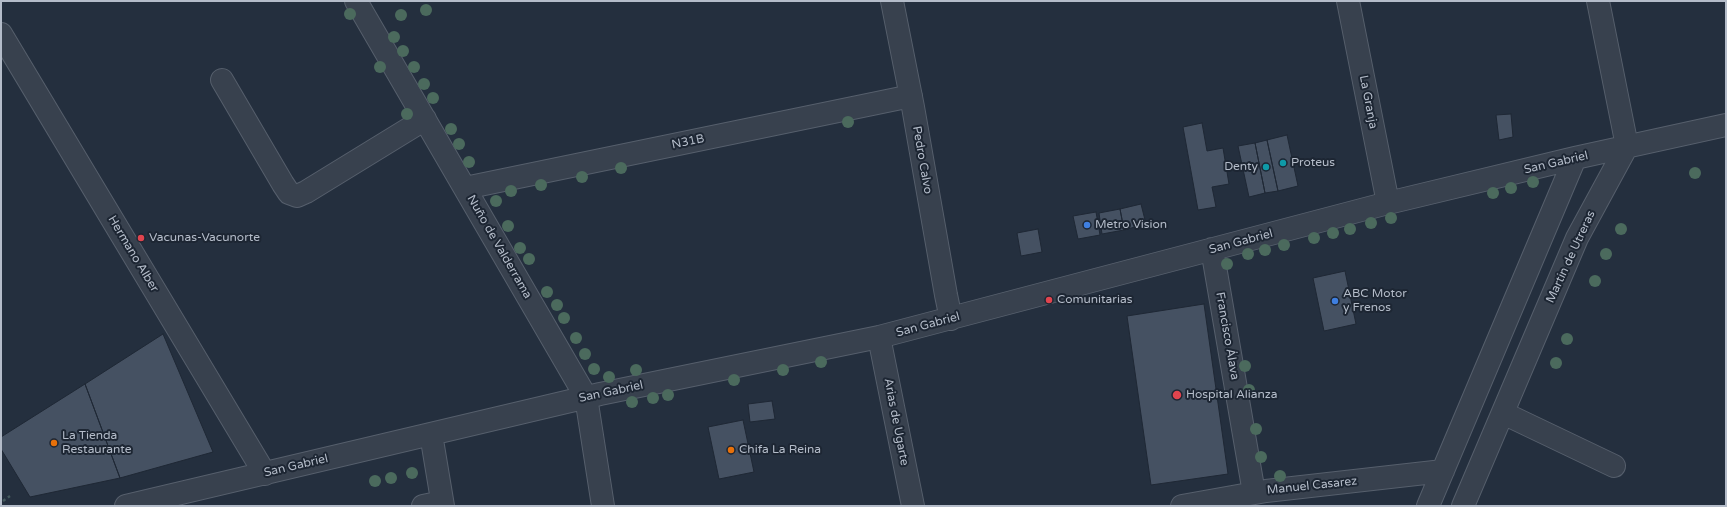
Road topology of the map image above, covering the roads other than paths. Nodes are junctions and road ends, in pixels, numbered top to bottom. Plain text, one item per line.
1 (892, 1) edge
2 (1348, 1) edge
3 (1598, 1) edge
4 (363, 2) edge
5 (1, 34) edge
6 (222, 80) dead end
7 (911, 96) junction
8 (425, 119) junction
9 (1726, 125) edge
10 (1627, 146) junction
11 (1575, 158) junction
12 (465, 188) junction
13 (1388, 203) junction
14 (1212, 249) junction
15 (951, 319) junction
16 (879, 337) junction
17 (586, 397) junction
18 (1503, 413) junction
19 (431, 434) junction
20 (1614, 466) dead end
21 (1443, 471) junction
22 (265, 474) junction
23 (1254, 493) junction
24 (436, 505) edge
25 (126, 506) edge
26 (603, 506) edge
27 (912, 506) edge
28 (1182, 506) edge
29 (1428, 506) edge
30 (1463, 506) edge

1 - 7 street, Pedro Calvo
2 - 13 street, La Granja
3 - 10 street
4 - 8 street, Nuño de Valderrama
5 - 22 street, Hermano Alber
6 - 8 street
7 - 12 street, N31B
7 - 15 street, Pedro Calvo
8 - 12 street, Nuño de Valderrama
9 - 10 street, San Gabriel
10 - 11 street, San Gabriel
10 - 18 street, Martin de Utreras
11 - 13 street, San Gabriel
11 - 21 street
12 - 17 street, Nuño de Valderrama
13 - 14 street, San Gabriel
14 - 15 street, San Gabriel
14 - 23 street, Francisco Álava
15 - 16 street, San Gabriel
16 - 17 street, San Gabriel
16 - 27 street, Arias de Ugarte
17 - 19 street, San Gabriel
17 - 26 street, Nuño de Valderrama
18 - 20 street
18 - 30 street, Martin de Utreras
19 - 22 street, San Gabriel
19 - 24 street
21 - 23 street, Manuel Casarez
21 - 29 street
22 - 25 street, San Gabriel
23 - 28 street, Manuel Casarez

